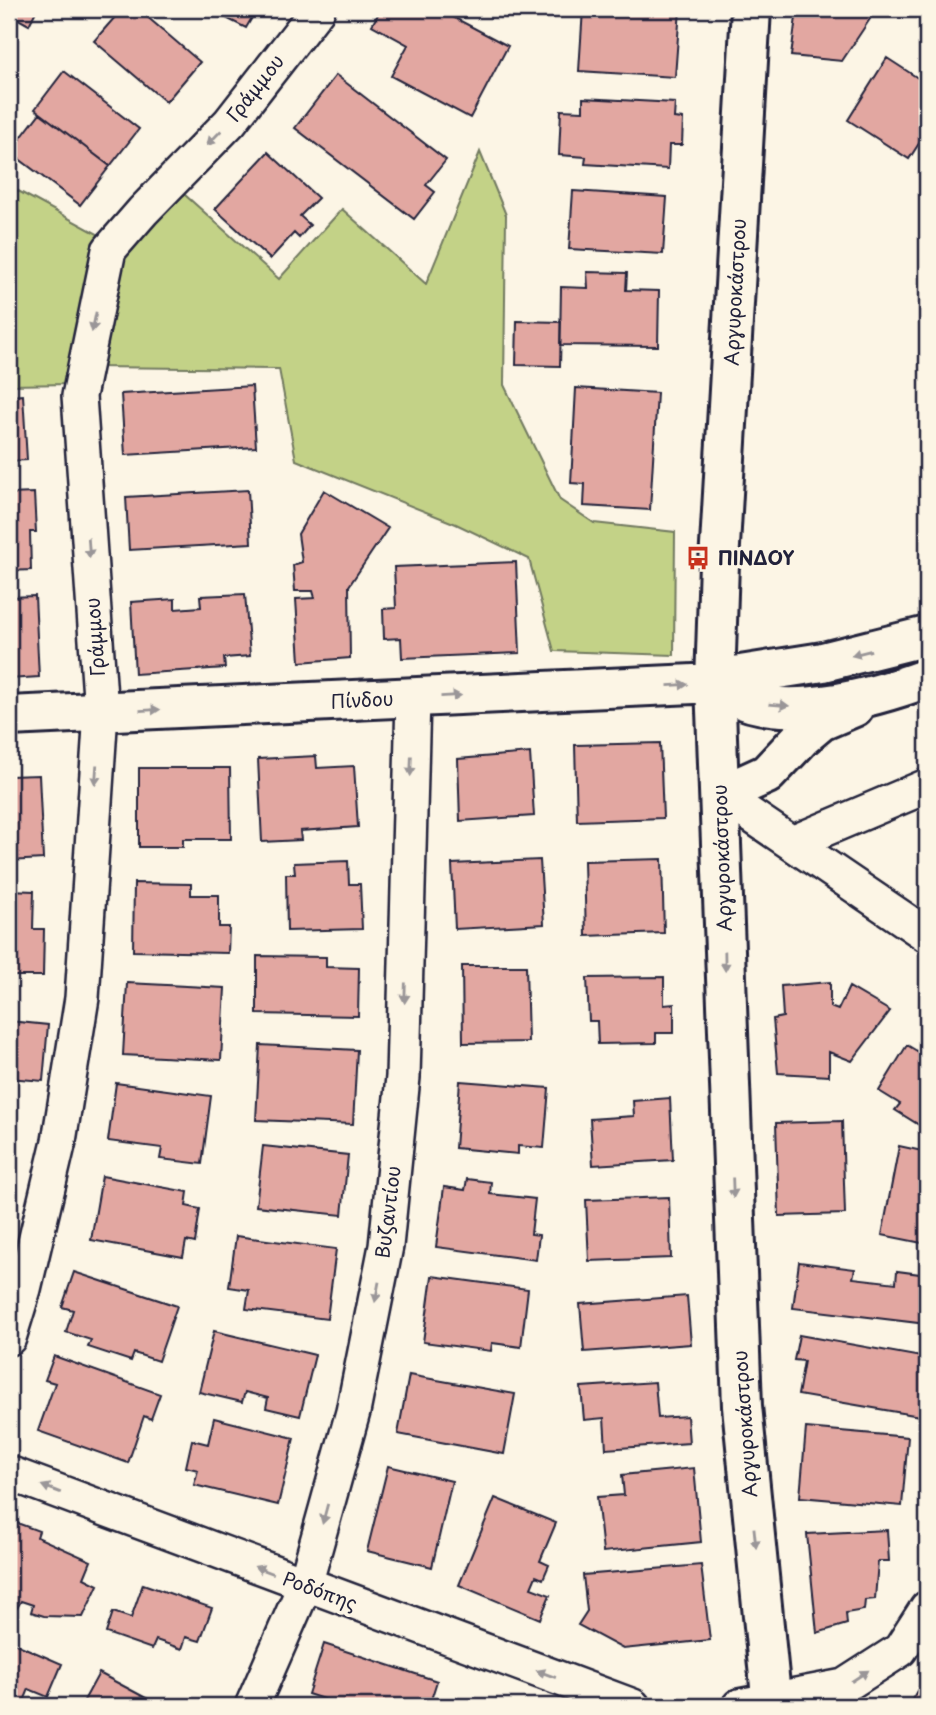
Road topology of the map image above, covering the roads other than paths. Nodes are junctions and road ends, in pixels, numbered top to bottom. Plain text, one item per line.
1 (318, 9) edge
2 (751, 9) edge
3 (927, 636) edge
4 (927, 678) edge
5 (716, 683) junction
6 (888, 692) junction
7 (413, 698) junction
8 (101, 712) junction
9 (9, 716) edge
10 (927, 786) edge
11 (721, 795) junction
12 (792, 843) junction
13 (927, 935) edge
14 (9, 1338) edge
15 (9, 1473) edge
16 (305, 1585) junction
17 (927, 1608) edge
18 (761, 1704) edge
19 (252, 1706) edge
20 (633, 1706) edge

1 -> 8 street, Γράμμου
2 - 5 street, Αργυροκάστρου
3 -> 5 street, Πίνδου
4 - 6 street
5 -> 6 street
7 -> 5 street, Πίνδου
5 - 11 street, Αργυροκάστρου
6 - 11 street
8 -> 7 street, Πίνδου
7 -> 16 street, Βυζαντίου
8 - 9 street, Πίνδου
8 -> 14 street, Γράμμου
10 - 12 street
11 - 12 street
11 -> 18 street, Αργυροκάστρου
12 - 13 street
16 -> 15 street, Ροδόπης
16 - 19 street, Βυζαντίου
20 -> 16 street, Ροδόπης
18 -> 17 street

